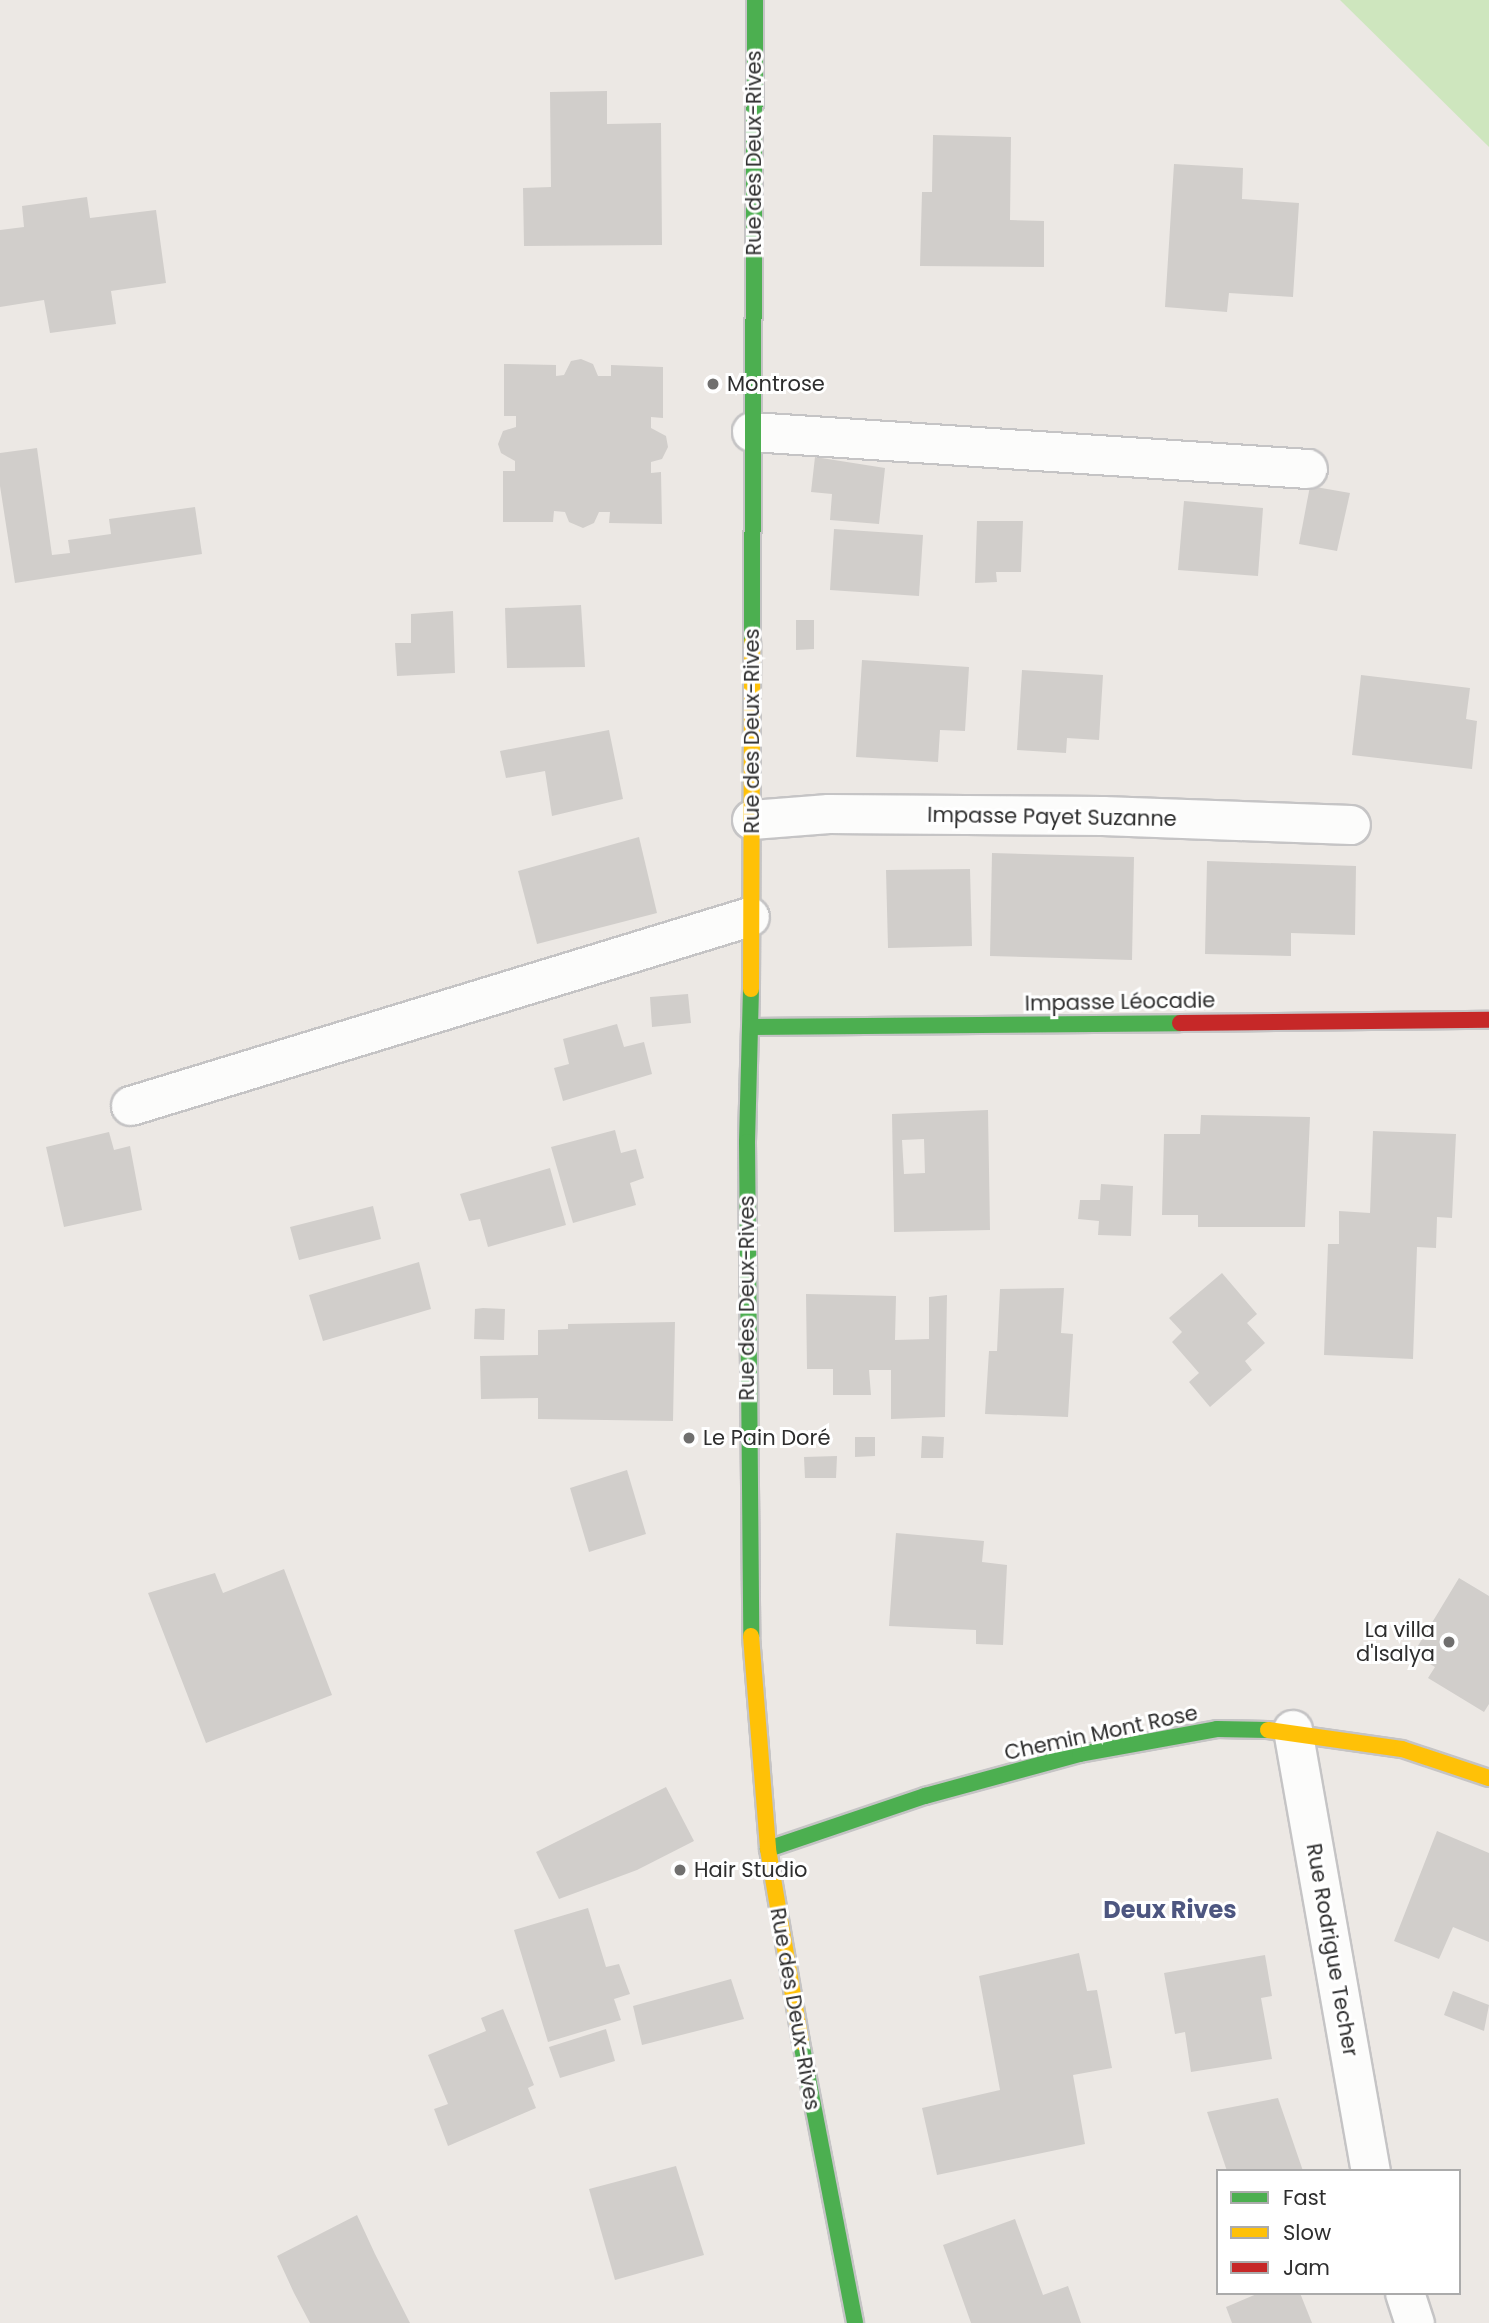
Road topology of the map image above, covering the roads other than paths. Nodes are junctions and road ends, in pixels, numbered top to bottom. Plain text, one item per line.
1 (755, 0) edge
2 (752, 432) junction
3 (1308, 469) dead end
4 (752, 820) junction
5 (1351, 825) dead end
6 (750, 917) junction
7 (1489, 1020) edge
8 (751, 1027) junction
9 (131, 1106) dead end
10 (1293, 1730) junction
11 (1489, 1779) edge
12 (768, 1849) junction
13 (1371, 2169) edge
14 (1406, 2295) edge
15 (852, 2322) edge
16 (1415, 2323) edge

1 - 2 street, Rue des Deux-Rives
2 - 3 street
2 - 4 street, Rue des Deux-Rives
4 - 5 street, Impasse Payet Suzanne
4 - 6 street, Rue des Deux-Rives
6 - 8 street, Rue des Deux-Rives
6 - 9 street
7 - 8 street, Impasse Léocadie
8 - 12 street, Rue des Deux-Rives
10 - 11 street, Chemin Mont Rose
10 - 12 street, Chemin Mont Rose
10 - 13 street, Rue Rodrigue Techer
12 - 15 street, Rue des Deux-Rives
14 - 16 street

